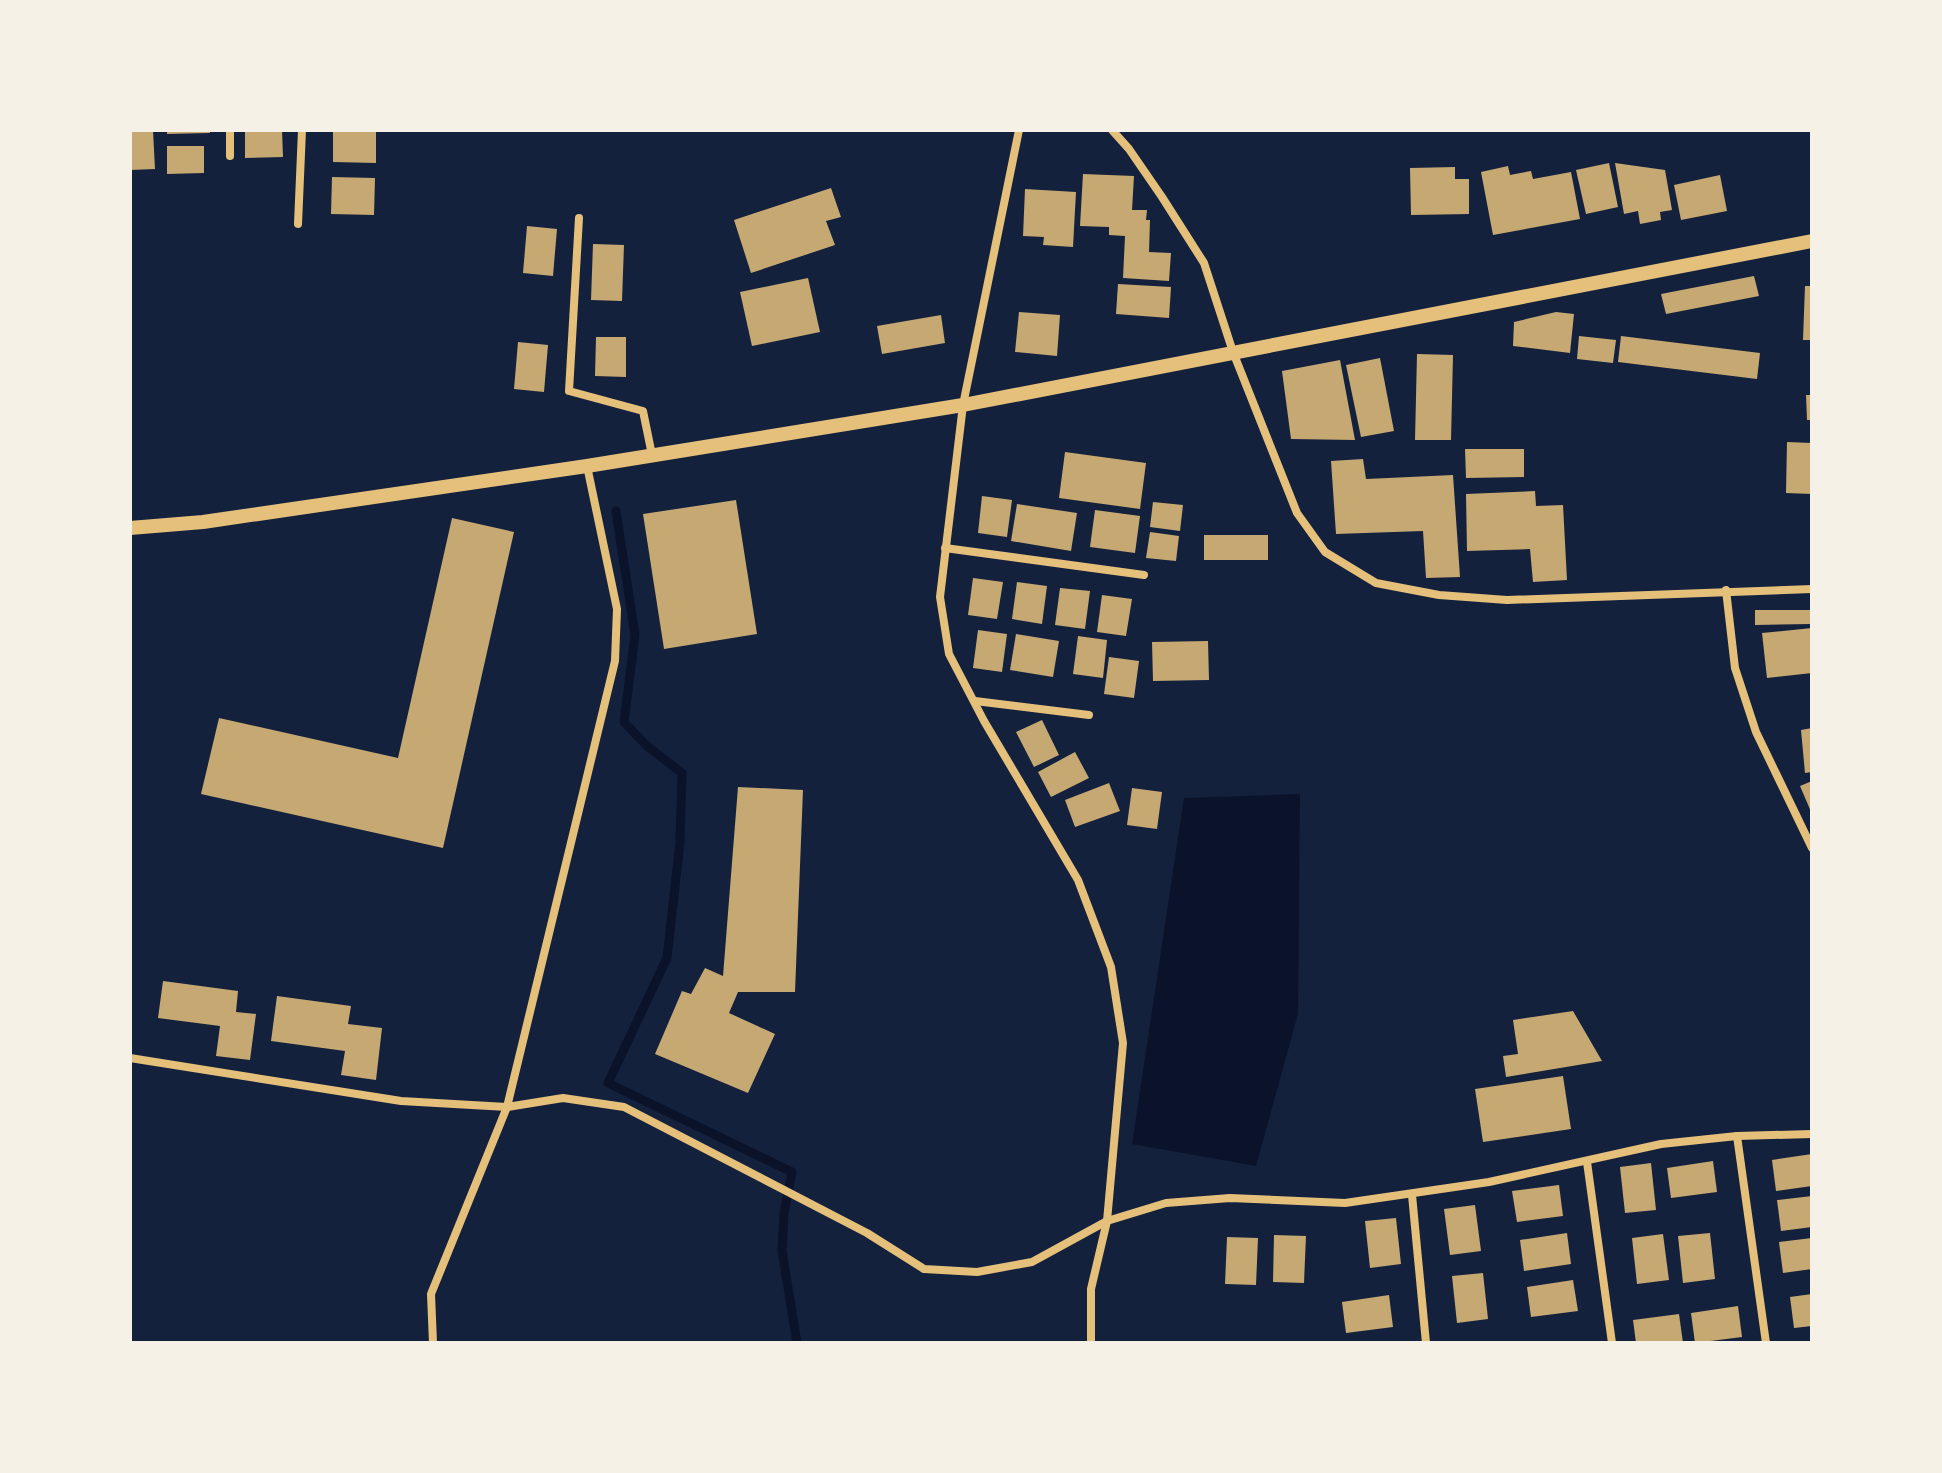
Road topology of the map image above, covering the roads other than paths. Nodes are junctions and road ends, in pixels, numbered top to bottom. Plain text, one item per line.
1 (230, 130) edge
2 (302, 130) edge
3 (1019, 130) edge
4 (1112, 130) edge
5 (230, 156) dead end
6 (579, 218) dead end
7 (298, 224) dead end
8 (1812, 241) edge
9 (1233, 352) junction
10 (963, 405) junction
11 (652, 455) junction
12 (587, 466) junction
13 (130, 528) edge
14 (945, 548) junction
15 (1144, 575) dead end
16 (1812, 589) edge
17 (1726, 590) junction
18 (975, 701) junction
19 (1089, 715) dead end
20 (1812, 848) edge
21 (130, 1058) edge
22 (507, 1107) junction
23 (1812, 1134) edge
24 (1737, 1136) junction
25 (1587, 1162) junction
26 (1412, 1195) junction
27 (1107, 1221) junction
28 (433, 1343) edge
29 (1091, 1343) edge
30 (1426, 1343) edge
31 (1612, 1343) edge
32 (1766, 1343) edge

1 - 5 street
2 - 7 street
3 - 10 street
4 - 9 street
6 - 11 street
8 - 9 street
9 - 10 street
9 - 17 street
10 - 11 street
10 - 14 street
11 - 12 street
12 - 13 street
12 - 22 street
14 - 15 street
14 - 18 street
16 - 17 street
17 - 20 street
18 - 19 street
18 - 27 street
21 - 22 street
22 - 27 street
22 - 28 street
23 - 24 street
24 - 25 street
24 - 32 street
25 - 26 street
25 - 31 street
26 - 27 street
26 - 30 street
27 - 29 street

